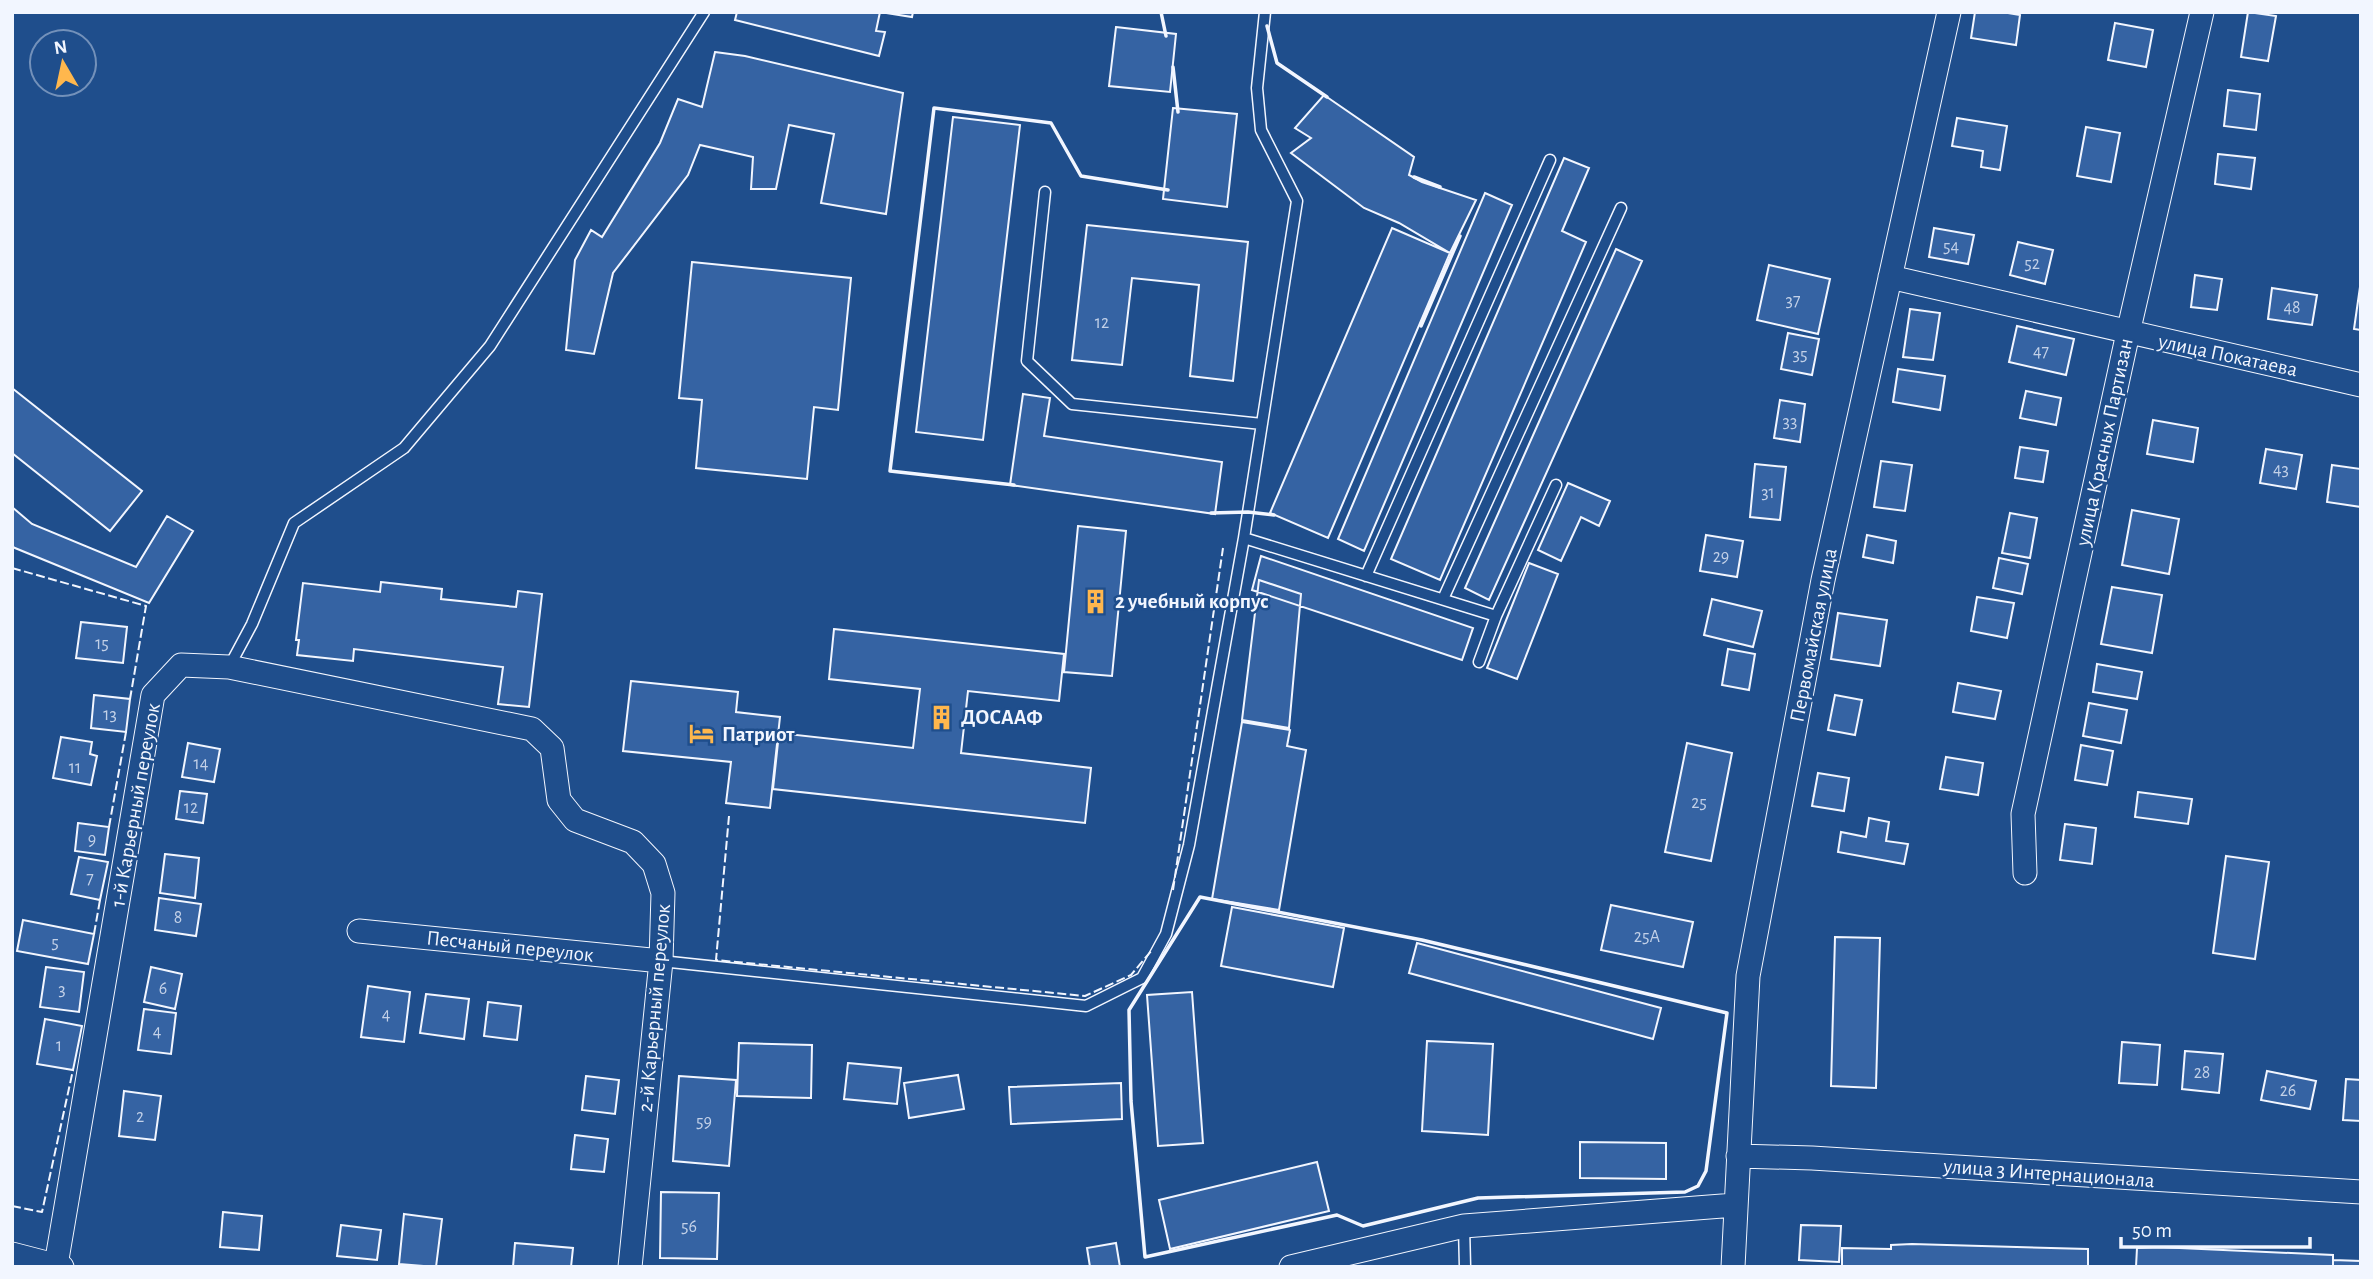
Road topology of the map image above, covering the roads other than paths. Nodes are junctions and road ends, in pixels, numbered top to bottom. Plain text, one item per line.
1 (704, 12) edge
2 (1265, 12) edge
3 (1949, 12) edge
4 (2203, 12) edge
5 (1549, 160) dead end
6 (1045, 192) dead end
7 (1621, 208) dead end
8 (1890, 277) junction
9 (2128, 333) junction
10 (2361, 384) edge
11 (1262, 424) junction
12 (1556, 485) dead end
13 (1244, 538) junction
14 (1366, 576) junction
15 (1443, 599) junction
16 (1496, 616) junction
17 (1479, 662) dead end
18 (229, 667) junction
19 (532, 729) joint
20 (2025, 873) dead end
21 (359, 931) dead end
22 (661, 961) junction
23 (1738, 1156) junction
24 (2361, 1192) edge
25 (1735, 1205) junction
26 (1464, 1226) junction
27 (12, 1254) edge
28 (59, 1266) edge
29 (630, 1267) edge
30 (1291, 1267) edge
31 (1465, 1267) edge
32 (1733, 1267) edge

1 - 18 lane
2 - 11 lane
3 - 8 street, Первомайская улица
4 - 9 street, улица Красных Партизан
5 - 14 lane
6 - 11 lane
7 - 15 lane
8 - 9 street, улица Покатаева
8 - 23 street, Первомайская улица
9 - 10 street, улица Покатаева
9 - 20 street, улица Красных Партизан
11 - 13 lane
12 - 16 lane
13 - 14 lane
13 - 22 lane
14 - 15 lane
15 - 16 lane
16 - 17 lane
18 - 19 street, 1-й Карьерный переулок
18 - 28 street, 1-й Карьерный переулок
19 - 22 street, 2-й Карьерный переулок
21 - 22 street, Песчаный переулок
22 - 29 street, 2-й Карьерный переулок
23 - 24 street, улица 3 Интернационала
23 - 25 street, Первомайская улица
25 - 26 street
25 - 32 street, Первомайская улица
26 - 30 street
26 - 31 lane
27 - 28 street

